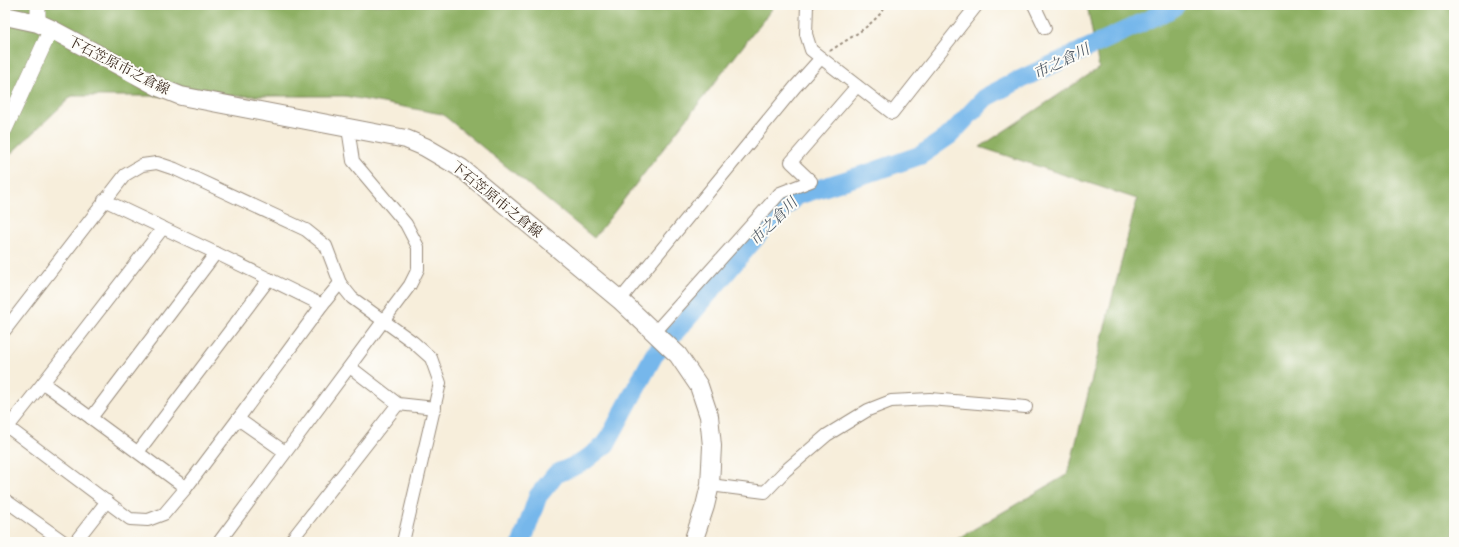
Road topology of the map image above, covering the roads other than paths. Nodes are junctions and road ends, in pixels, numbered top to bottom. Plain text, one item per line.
1 (38, 5) edge
2 (807, 5) edge
3 (977, 5) edge
4 (1034, 5) edge
5 (5, 16) edge
6 (44, 26) junction
7 (1045, 28) dead end
8 (821, 58) junction
9 (856, 86) junction
10 (348, 128) junction
11 (5, 129) edge
12 (104, 200) junction
13 (163, 228) junction
14 (216, 253) junction
15 (269, 279) junction
16 (340, 283) junction
17 (620, 300) junction
18 (322, 305) junction
19 (383, 321) junction
20 (5, 330) edge
21 (655, 332) junction
22 (350, 367) junction
23 (43, 384) junction
24 (398, 404) junction
25 (1026, 407) dead end
26 (435, 408) junction
27 (92, 418) junction
28 (238, 419) junction
29 (6, 426) edge
30 (138, 452) junction
31 (285, 452) junction
32 (710, 485) junction
33 (186, 488) junction
34 (5, 500) edge
35 (107, 501) junction
36 (64, 542) edge
37 (75, 542) edge
38 (219, 542) edge
39 (290, 542) edge
40 (403, 542) edge
41 (693, 542) edge

1 - 6 street
2 - 8 street
3 - 9 street
4 - 7 street
5 - 6 main road, 下石笠原市之倉線
6 - 10 main road, 下石笠原市之倉線
6 - 11 street
8 - 9 street
8 - 17 street
9 - 21 street
10 - 17 main road, 下石笠原市之倉線
10 - 19 street
12 - 13 street
12 - 16 street
12 - 20 street
13 - 14 street
13 - 23 street
14 - 15 street
14 - 27 street
15 - 18 street
15 - 30 street
16 - 18 street
16 - 19 street
17 - 21 main road, 下石笠原市之倉線
18 - 28 street
19 - 22 street
19 - 26 street
21 - 32 main road, 下石笠原市之倉線
22 - 24 street
22 - 31 street
23 - 27 street
23 - 29 street
24 - 26 street
24 - 39 street
25 - 32 street
26 - 40 street
27 - 30 street
28 - 31 street
28 - 33 street
29 - 35 street
30 - 33 street
31 - 38 street
32 - 41 main road, 下石笠原市之倉線
33 - 35 street
34 - 36 street
35 - 37 street

